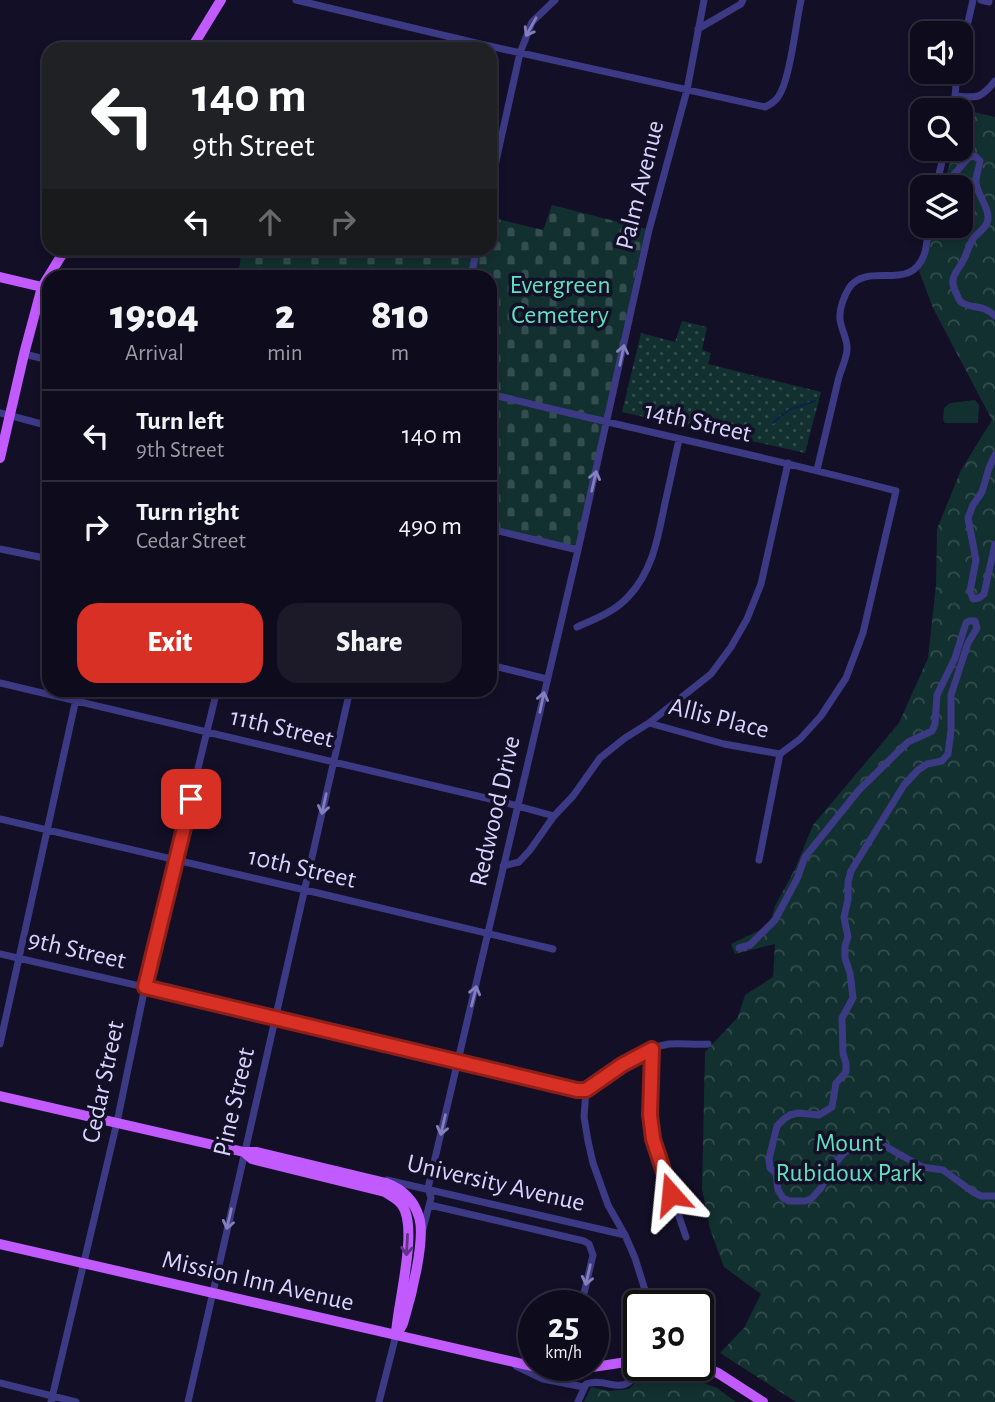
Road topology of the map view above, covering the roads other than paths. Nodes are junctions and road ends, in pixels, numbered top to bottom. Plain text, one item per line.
1 (221, 0) edge
2 (296, 0) edge
3 (555, 0) edge
4 (704, 0) edge
5 (743, 0) edge
6 (800, 0) edge
7 (973, 0) edge
8 (981, 0) edge
9 (989, 0) edge
10 (968, 21) edge
11 (698, 29) junction
12 (195, 42) edge
13 (474, 42) edge
14 (497, 48) edge
15 (520, 53) junction
16 (995, 81) edge
17 (956, 84) edge
18 (687, 90) junction
19 (955, 96) joint
20 (497, 156) edge
21 (954, 175) edge
22 (927, 238) edge
23 (973, 238) edge
24 (973, 238) edge
25 (0, 277) edge
26 (42, 287) edge
27 (42, 300) edge
28 (995, 316) edge
29 (24, 354) junction
30 (42, 358) edge
31 (497, 396) edge
32 (5, 414) edge
33 (608, 422) junction
34 (42, 424) edge
35 (679, 440) junction
36 (995, 455) edge
37 (0, 458) edge
38 (788, 463) junction
39 (817, 470) junction
40 (497, 531) edge
41 (995, 544) edge
42 (0, 549) edge
43 (578, 550) junction
44 (42, 558) edge
45 (577, 626) dead end
46 (497, 667) edge
47 (547, 679) junction
48 (0, 683) edge
49 (42, 693) edge
50 (59, 697) edge
51 (77, 697) edge
52 (216, 697) edge
53 (348, 697) edge
54 (76, 701) junction
55 (649, 723) junction
56 (208, 733) junction
57 (780, 754) junction
58 (333, 762) junction
59 (519, 806) junction
60 (554, 816) junction
61 (0, 819) edge
62 (46, 829) junction
63 (176, 860) junction
64 (759, 860) dead end
65 (503, 866) junction
66 (305, 890) junction
67 (489, 933) junction
68 (739, 948) dead end
69 (553, 949) dead end
70 (0, 954) edge
71 (20, 959) junction
72 (145, 987) junction
73 (275, 1017) junction
74 (0, 1044) edge
75 (708, 1044) dead end
76 (652, 1049) junction
77 (458, 1062) junction
78 (586, 1090) junction
79 (0, 1096) edge
80 (117, 1122) junction
81 (244, 1152) junction
82 (357, 1175) junction
83 (428, 1188) junction
84 (995, 1196) edge
85 (405, 1210) junction
86 (425, 1210) junction
87 (625, 1235) junction
88 (686, 1237) dead end
89 (0, 1244) edge
90 (84, 1264) junction
91 (585, 1290) edge
92 (645, 1290) edge
93 (213, 1293) junction
94 (396, 1335) junction
95 (506, 1361) junction
96 (518, 1363) edge
97 (714, 1371) edge
98 (631, 1381) edge
99 (0, 1383) edge
100 (584, 1387) junction
101 (52, 1399) edge
102 (76, 1402) edge
103 (188, 1402) edge
104 (379, 1402) edge
105 (578, 1402) edge
106 (762, 1402) edge

1 - 12 main road
2 - 13 street
3 -> 15 street
4 - 11 street, Palm Avenue
5 - 11 street
6 - 18 street
7 - 10 street
8 - 9 street
11 - 18 street, Palm Avenue
14 - 15 street
15 - 18 street
15 - 20 street
16 - 19 street
17 - 19 street
33 -> 18 street, Palm Avenue
21 - 24 street
22 - 39 street
23 - 28 street
25 - 26 main road
27 - 29 main road
29 - 30 street
29 - 32 main road
31 - 33 street, 14th Street
32 - 34 street
32 - 37 main road
33 - 35 street, 14th Street
43 -> 33 street, Redwood Drive
35 - 38 street, 14th Street
35 - 45 street
36 - 41 street
38 - 39 street, 14th Street
38 - 55 street
39 - 57 street, 14th Street
40 - 43 street
42 - 44 street
43 - 47 street, Redwood Drive
46 - 47 street
59 -> 47 street, Redwood Drive
48 - 49 street, 11th Street
50 - 54 street, 11th Street
51 - 54 street
52 - 56 street, Cedar Street
53 - 58 street, Pine Street
54 - 56 street, 11th Street
54 - 62 street
55 - 57 street, Allis Place
55 - 60 street
56 - 58 street, 11th Street
56 - 63 street, Cedar Street
57 - 64 street
58 - 59 street, 11th Street
58 -> 66 street, Pine Street
59 - 60 street, 11th Street
59 - 65 street, Redwood Drive
60 - 65 street
61 - 62 street, 10th Street
62 - 63 street, 10th Street
62 - 71 street
63 - 66 street, 10th Street
63 - 72 street, Cedar Street
65 - 67 street, Redwood Drive
66 - 67 street, 10th Street
66 - 73 street, Pine Street
67 - 69 street, 10th Street
77 -> 67 street, Redwood Drive
68 - 84 street
70 - 71 street, 9th Street
71 - 72 street, 9th Street
71 - 74 street
72 - 73 street, 9th Street
72 - 80 street, Cedar Street
73 - 77 street, 9th Street
73 - 81 street, Pine Street
75 - 76 street
76 - 78 street
76 - 88 street
77 - 78 street, 9th Street
77 -> 83 street, Redwood Drive
78 - 87 street
79 - 80 main road, University Avenue
80 - 81 main road, University Avenue
80 - 90 street, Cedar Street
81 - 82 main road, University Avenue
81 - 85 main road, University Avenue
81 -> 93 street, Pine Street
82 - 83 street, University Avenue
82 - 86 main road, University Avenue
83 - 86 street, Redwood Drive
83 - 87 street, University Avenue
85 - 86 street
85 -> 94 main road, Redwood Drive
86 -> 91 street, University Avenue
86 - 94 main road, Redwood Drive
87 - 92 street
89 - 90 main road, Mission Inn Avenue
90 - 93 main road, Mission Inn Avenue
90 - 101 street, Cedar Street
93 - 94 main road, Mission Inn Avenue
93 - 103 street, Pine Street
94 - 95 main road, Mission Inn Avenue
94 - 104 street, Redwood Drive
95 - 96 main road, Mission Inn Avenue
95 - 100 street, Mission Inn Avenue
97 - 106 main road
98 - 100 street, Mission Inn Avenue
99 - 101 street
100 - 105 street
101 - 102 street

